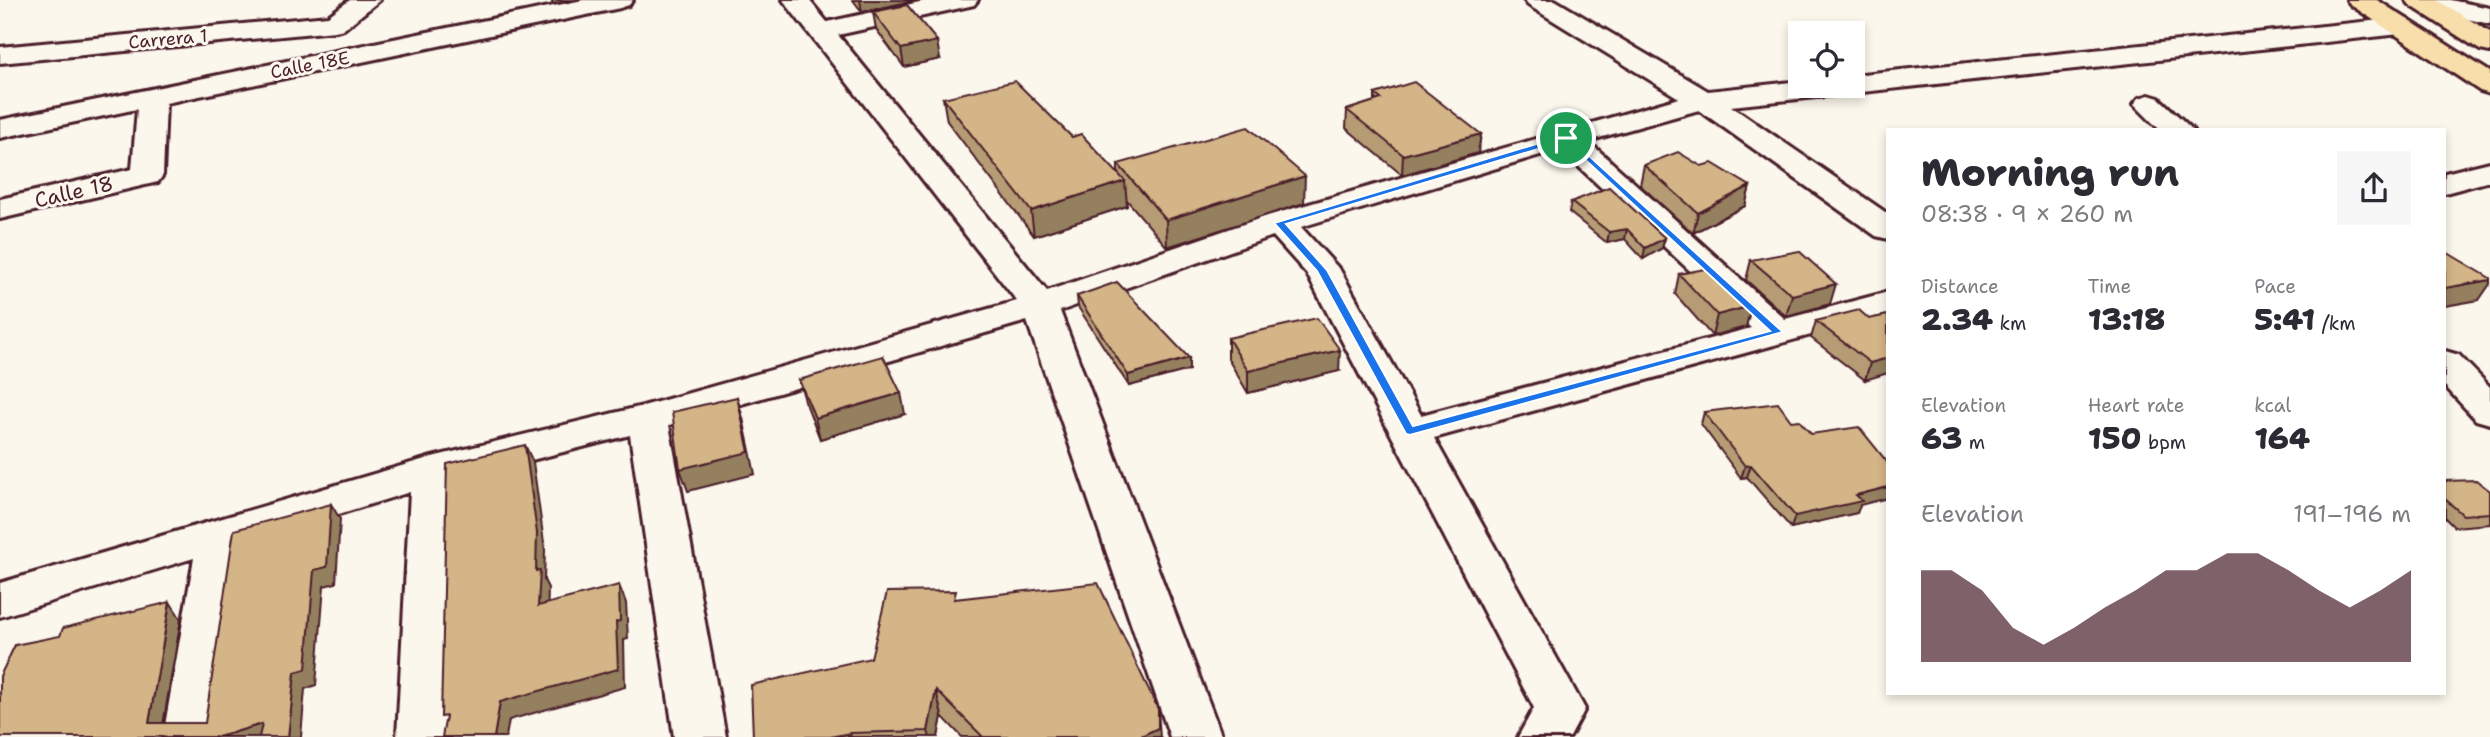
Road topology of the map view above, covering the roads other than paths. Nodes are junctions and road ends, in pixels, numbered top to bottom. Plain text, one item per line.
1 (367, 0) edge
2 (620, 0) edge
3 (965, 0) edge
4 (1537, 0) edge
5 (2360, 0) edge
6 (2421, 1) edge
7 (809, 16) edge
8 (2490, 16) edge
9 (335, 23) junction
10 (2400, 26) junction
11 (2490, 44) edge
12 (0, 55) edge
13 (348, 57) junction
14 (1865, 83) edge
15 (2490, 85) edge
16 (1788, 91) edge
17 (152, 97) junction
18 (1703, 100) junction
19 (2149, 104) dead end
20 (2176, 128) edge
21 (0, 129) edge
22 (1566, 138) junction
23 (2490, 171) edge
24 (2446, 183) edge
25 (0, 209) edge
26 (1279, 223) junction
27 (1886, 228) edge
28 (1886, 304) edge
29 (1040, 306) junction
30 (1777, 332) junction
31 (2446, 364) edge
32 (2490, 411) edge
33 (648, 418) junction
34 (1410, 431) junction
35 (432, 471) junction
36 (221, 533) junction
37 (0, 600) edge
38 (189, 737) edge
39 (423, 737) edge
40 (700, 737) edge
41 (1196, 737) edge
42 (1544, 737) edge

1 - 9 street
2 - 13 street, Calle 18E
3 - 7 street
4 - 18 street
5 - 10 highway
6 - 8 street
6 - 11 highway
7 - 29 street
9 - 12 street, Carrera 1
9 - 13 street
10 - 14 street
10 - 15 highway
13 - 17 street, Calle 18E
16 - 18 street
17 - 21 street, Calle 18E
17 - 25 street, Calle 18
18 - 22 street
18 - 27 street
19 - 20 street
22 - 26 street
22 - 30 street
23 - 24 street
26 - 29 street
26 - 34 street
28 - 30 street
29 - 33 street
29 - 41 street
30 - 34 street
31 - 32 street
33 - 35 street
33 - 40 street
34 - 42 street
35 - 36 street
35 - 39 street
36 - 37 street
36 - 38 street

